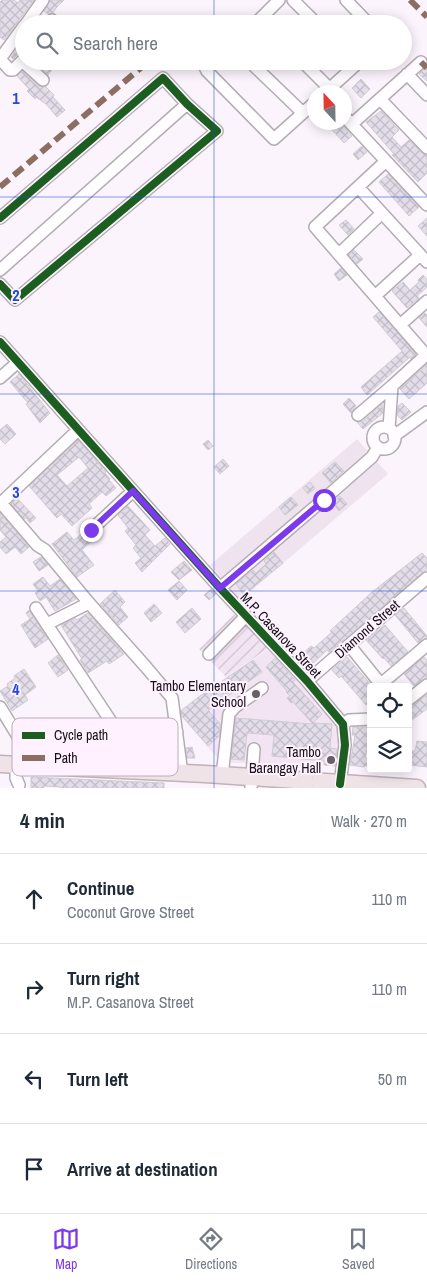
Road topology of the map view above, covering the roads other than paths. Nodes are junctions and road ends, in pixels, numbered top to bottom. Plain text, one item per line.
1 (43, 0) edge
2 (279, 0) edge
3 (293, 0) edge
4 (346, 0) edge
5 (32, 15) edge
6 (265, 15) edge
7 (308, 15) edge
8 (360, 15) edge
9 (15, 39) edge
10 (0, 59) edge
11 (421, 62) dead end
12 (15, 69) edge
13 (33, 70) edge
14 (206, 70) edge
15 (259, 70) edge
16 (310, 70) edge
17 (350, 70) edge
18 (412, 70) edge
19 (412, 70) edge
20 (407, 74) junction
21 (43, 80) dead end
22 (323, 85) edge
23 (334, 85) edge
24 (427, 95) edge
25 (380, 99) junction
26 (187, 104) junction
27 (307, 109) edge
28 (303, 113) junction
29 (352, 117) edge
30 (352, 124) edge
31 (427, 148) edge
32 (386, 161) junction
33 (358, 187) junction
34 (427, 205) edge
35 (382, 214) junction
36 (0, 218) edge
37 (339, 254) junction
38 (424, 259) edge
39 (0, 270) edge
40 (0, 284) edge
41 (375, 296) junction
42 (427, 301) edge
43 (400, 325) junction
44 (0, 342) edge
45 (427, 355) edge
46 (18, 362) junction
47 (0, 378) edge
48 (392, 386) junction
49 (427, 412) edge
50 (358, 415) dead end
51 (78, 430) junction
52 (392, 432) junction
53 (378, 447) junction
54 (133, 491) junction
55 (91, 530) dead end
56 (427, 578) edge
57 (220, 588) junction
58 (89, 603) junction
59 (36, 608) dead end
60 (246, 616) junction
61 (47, 624) junction
62 (427, 645) edge
63 (350, 646) junction
64 (209, 654) dead end
65 (307, 681) junction
66 (380, 683) edge
67 (385, 683) edge
68 (427, 685) edge
69 (262, 688) dead end
70 (412, 697) edge
71 (0, 707) edge
72 (109, 718) edge
73 (174, 718) edge
74 (367, 719) edge
75 (343, 724) junction
76 (12, 727) edge
77 (178, 746) edge
78 (254, 749) dead end
79 (178, 774) edge
80 (182, 774) junction
81 (17, 776) edge
82 (222, 776) junction
83 (314, 782) edge
84 (251, 783) edge
85 (282, 784) edge
86 (340, 784) junction
87 (19, 785) dead end
88 (366, 787) edge
89 (411, 788) edge
90 (417, 788) edge

1 - 5 street
2 - 6 street
3 - 7 street
4 - 8 street
9 - 10 street
10 - 12 street
11 - 19 street
13 - 21 street
14 - 28 street
15 - 28 street
16 - 22 street
17 - 23 street
18 - 20 street
20 - 24 street
20 - 25 street
25 - 29 street
25 - 31 street
26 - 36 street
26 - 39 street
26 - 40 street
27 - 28 street
30 - 32 street
32 - 33 street
32 - 34 street
33 - 35 street
33 - 37 street
35 - 37 street
35 - 38 street
37 - 41 street
38 - 41 street
41 - 43 street
42 - 43 street
43 - 45 street
44 - 46 street, M.P. Casanova Street
45 - 48 street
46 - 47 street
46 - 51 street, M.P. Casanova Street
48 - 50 street
48 - 52 street
49 - 52 street
51 - 54 street, M.P. Casanova Street
51 - 58 street
52 - 53 street
52 - 53 street
53 - 57 street
54 - 55 street
54 - 57 street, M.P. Casanova Street
56 - 63 street, Diamond Street
57 - 60 street, M.P. Casanova Street
58 - 61 street
58 - 73 street
59 - 61 street
60 - 64 street
60 - 65 street, M.P. Casanova Street
61 - 72 street
62 - 67 street
63 - 65 street, Diamond Street
63 - 66 street
65 - 75 street, M.P. Casanova Street
68 - 70 street
69 - 82 street
71 - 76 street
74 - 75 street
75 - 86 street
77 - 80 street
78 - 84 street
79 - 80 highway
80 - 82 highway
81 - 87 street
82 - 84 highway
83 - 85 highway
83 - 86 highway
84 - 85 highway
86 - 88 highway
88 - 89 highway
89 - 90 highway

